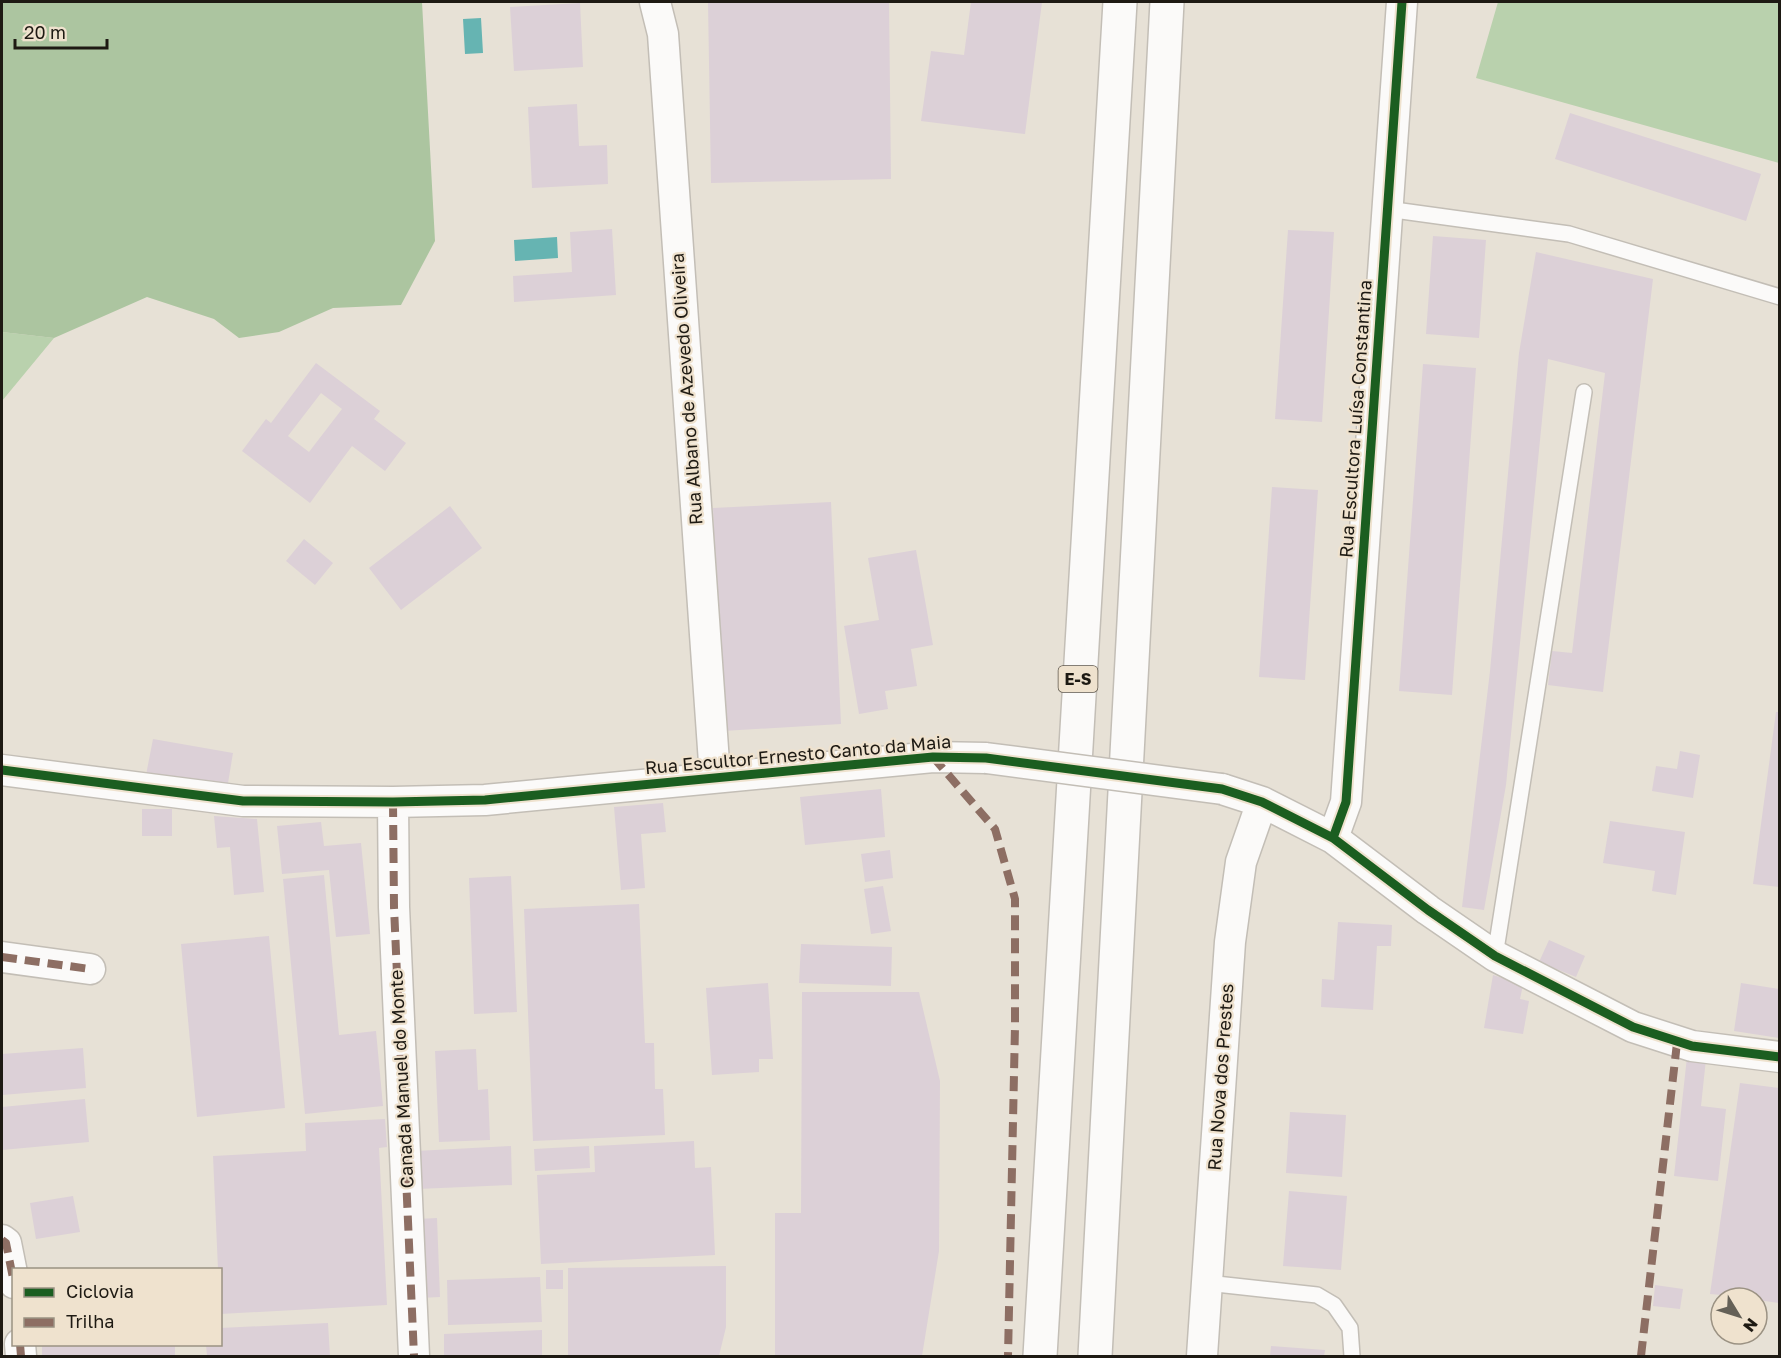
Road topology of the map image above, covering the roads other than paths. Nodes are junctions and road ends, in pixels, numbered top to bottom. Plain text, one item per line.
1 (655, 2) edge
2 (1120, 2) edge
3 (1167, 2) edge
4 (1402, 2) edge
5 (1387, 209) junction
6 (1779, 297) edge
7 (1584, 392) dead end
8 (2, 770) edge
9 (715, 777) junction
10 (393, 802) junction
11 (1262, 802) junction
12 (1334, 838) junction
13 (1495, 956) junction
14 (2, 957) edge
15 (90, 969) dead end
16 (1779, 1056) edge
17 (2, 1240) edge
18 (12, 1273) edge
19 (1207, 1283) junction
20 (414, 1356) edge
21 (1040, 1356) edge
22 (1095, 1356) edge
23 (1202, 1356) edge
24 (1352, 1356) edge

1 - 9 street, Rua Albano de Azevedo Oliveira
2 - 21 highway, E-S
3 - 22 highway
4 - 5 street, Rua Escultora Luísa Constantina
5 - 6 lane
5 - 12 street, Rua Escultora Luísa Constantina
7 - 13 lane
8 - 10 street, Rua Escultor Ernesto Canto da Maia
9 - 10 street, Rua Escultor Ernesto Canto da Maia
9 - 11 street, Rua Escultor Ernesto Canto da Maia, bridge
10 - 20 street, Canada Manuel do Monte
11 - 12 street, Rua Escultor Ernesto Canto da Maia
11 - 19 street, Rua Nova dos Prestes
12 - 13 street, Rua Escultor Ernesto Canto da Maia
13 - 16 street, Rua Escultor Ernesto Canto da Maia
14 - 15 street
17 - 18 street
19 - 23 street, Rua Nova dos Prestes
19 - 24 lane

